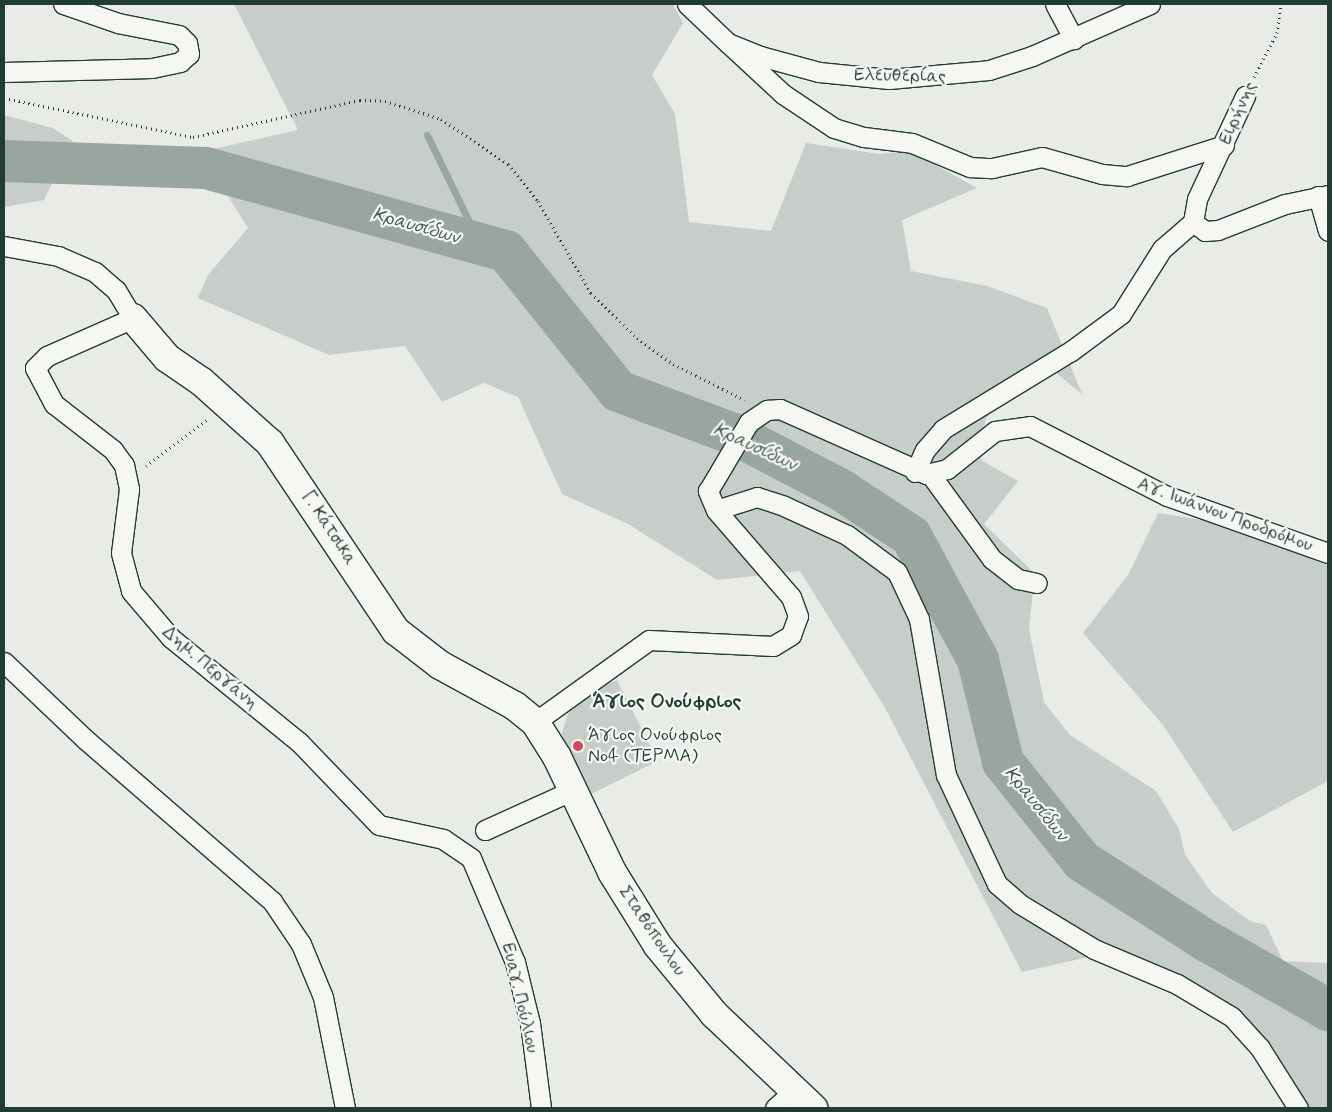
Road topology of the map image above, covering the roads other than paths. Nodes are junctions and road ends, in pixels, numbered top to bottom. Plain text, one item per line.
1 (63, 4) edge
2 (687, 4) edge
3 (1055, 4) edge
4 (1150, 4) edge
5 (1074, 39) junction
6 (728, 43) junction
7 (4, 72) edge
8 (1245, 96) road end
9 (1224, 145) junction
10 (1323, 195) edge
11 (1193, 222) junction
12 (1328, 231) edge
13 (4, 246) edge
14 (133, 318) junction
15 (923, 473) junction
16 (716, 510) junction
17 (1328, 553) edge
18 (1037, 583) dead end
19 (4, 662) edge
20 (535, 722) junction
21 (573, 790) junction
22 (486, 830) dead end
23 (454, 844) joint
24 (794, 1103) edge
25 (345, 1108) edge
26 (541, 1108) edge
27 (1298, 1108) edge

1 - 7 street
2 - 6 street, Ελευθερίας
3 - 5 street
4 - 5 street, Ελευθερίας
5 - 6 street, Ελευθερίας
6 - 9 street
8 - 9 street, Ειρήνης
9 - 11 street, Ειρήνης
10 - 11 street
10 - 12 street
11 - 15 street
13 - 14 street
14 - 20 street, Γ. Κάτσικα
14 - 23 street, Δημ. Περγάνη
15 - 16 street
15 - 17 street, Αγ. Ιωάννου Προδρόμου
15 - 18 street
16 - 20 street
16 - 27 street
19 - 25 street
20 - 21 street, Σταθόπουλου
21 - 22 street
21 - 24 street, Σταθόπουλου
23 - 26 street, Ευαγ. Πούλιου

